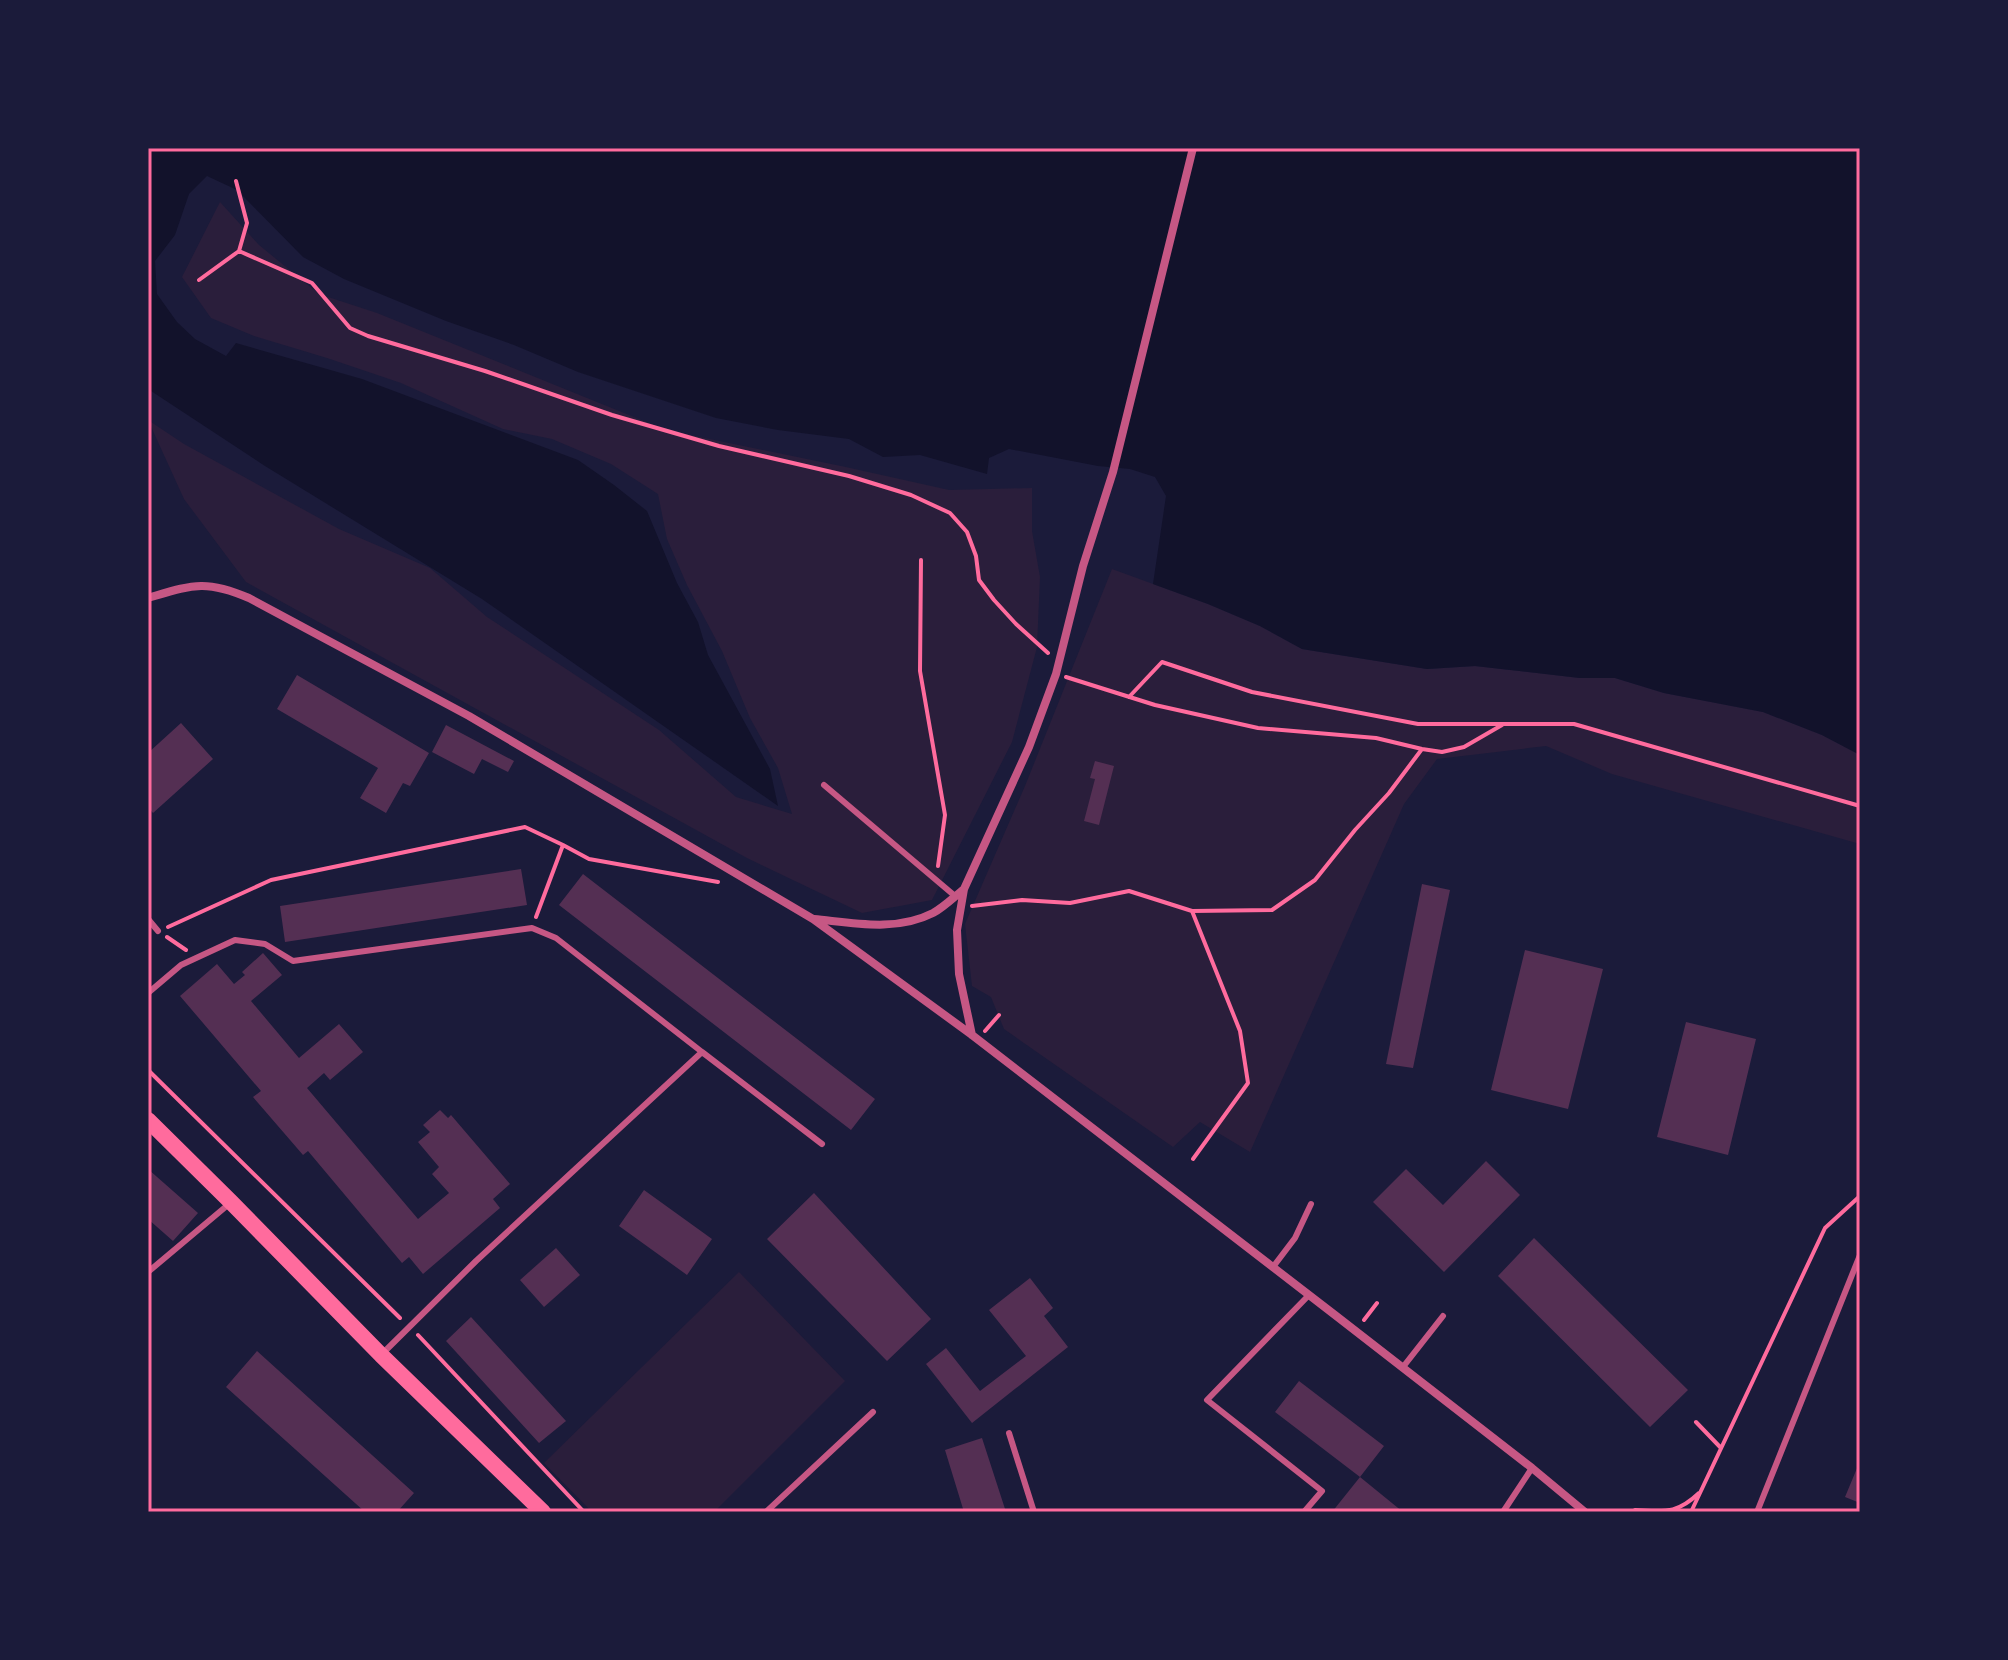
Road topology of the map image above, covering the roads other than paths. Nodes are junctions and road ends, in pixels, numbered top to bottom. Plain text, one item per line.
1 (1193, 148) edge
2 (148, 598) edge
3 (824, 785) dead end
4 (964, 889) junction
5 (955, 896) junction
6 (148, 919) edge
7 (813, 919) junction
8 (158, 931) road end
9 (148, 993) edge
10 (972, 1035) junction
11 (702, 1052) junction
12 (148, 1120) edge
13 (822, 1144) dead end
14 (231, 1202) junction
15 (1311, 1204) dead end
16 (1860, 1255) edge
17 (1273, 1267) junction
18 (148, 1272) edge
19 (1309, 1295) junction
20 (1443, 1316) dead end
21 (381, 1355) junction
22 (1403, 1367) junction
23 (873, 1412) dead end
24 (1009, 1433) dead end
25 (1532, 1468) junction
26 (543, 1512) edge
27 (766, 1512) edge
28 (1034, 1512) edge
29 (1304, 1512) edge
30 (1503, 1512) edge
31 (1585, 1512) edge
32 (1757, 1512) edge

1 - 4 street
2 - 7 street
3 - 5 lane
4 - 5 street
4 - 10 street
5 - 7 street
6 - 8 lane
7 - 10 street
9 - 11 lane
10 - 17 street
11 - 13 lane
11 - 21 lane
12 - 14 main road
14 - 18 lane
14 - 21 main road
15 - 17 lane
16 - 32 lane
17 - 19 street
19 - 22 street
19 - 29 lane
20 - 22 lane
21 - 26 main road
22 - 25 street
23 - 27 lane
24 - 28 lane
25 - 30 lane
25 - 31 street

